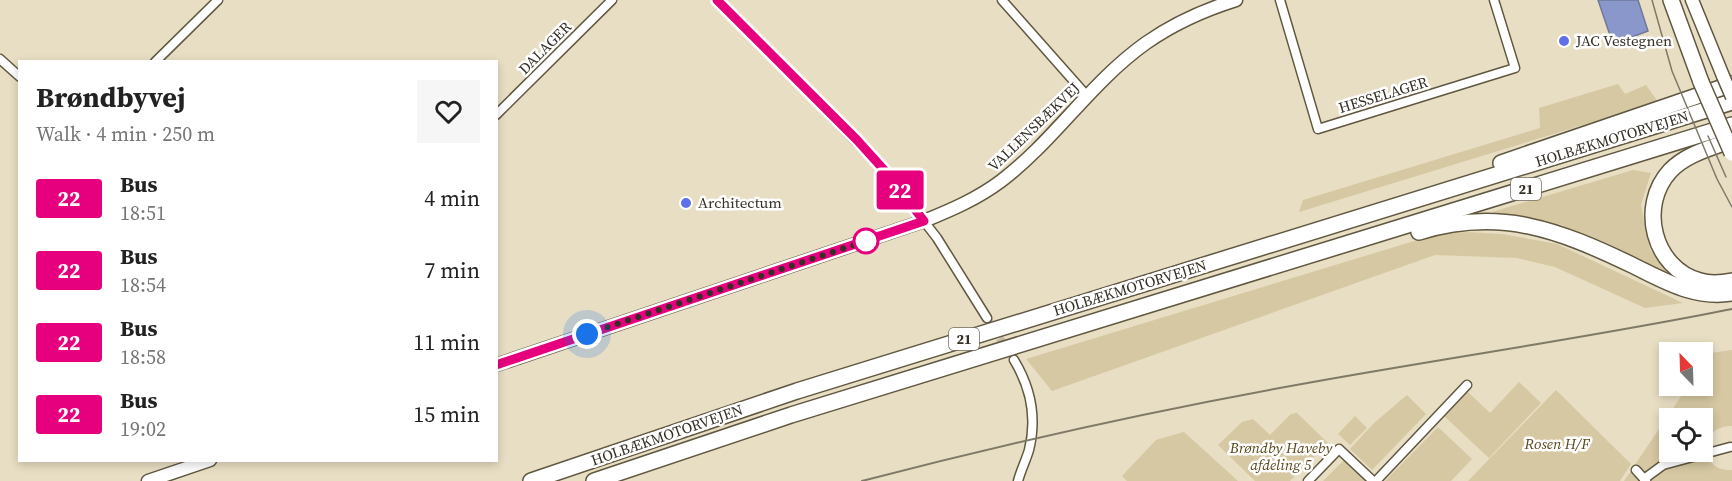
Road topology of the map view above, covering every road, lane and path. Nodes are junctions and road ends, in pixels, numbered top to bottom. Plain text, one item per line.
1 (218, 0) edge
2 (612, 0) edge
3 (718, 0) edge
4 (1002, 0) edge
5 (1236, 0) edge
6 (1280, 0) edge
7 (1494, 0) edge
8 (1672, 0) edge
9 (1692, 0) edge
10 (0, 59) edge
11 (157, 60) edge
12 (18, 74) edge
13 (1727, 80) edge
14 (1704, 81) junction
15 (1087, 96) junction
16 (1732, 97) edge
17 (1732, 102) edge
18 (498, 113) edge
19 (1732, 125) edge
20 (1732, 139) edge
21 (1732, 153) edge
22 (1399, 205) junction
23 (924, 221) junction
24 (1320, 252) junction
25 (1730, 290) edge
26 (987, 318) tunnel mouth
27 (1014, 360) tunnel mouth
28 (498, 364) edge
29 (1467, 385) dead end
30 (1730, 447) dead end
31 (204, 462) edge
32 (1636, 470) dead end
33 (1645, 480) edge
34 (148, 481) edge
35 (531, 481) edge
36 (594, 481) edge
37 (1018, 481) edge
38 (1308, 481) edge
39 (1374, 481) edge

1 - 11 street
2 - 18 street, DALAGER
3 - 23 street
4 - 15 street
5 - 15 street, VALLENSBÆKVEJ
6 - 7 street, HESSELAGER
8 - 14 highway
9 - 13 street
10 - 12 street
13 - 16 street, bridge
13 - 22 highway
14 - 20 street
14 - 21 highway, bridge
15 - 23 street, VALLENSBÆKVEJ
17 - 22 highway, HOLBÆKMOTORVEJEN / 21
19 - 24 highway, HOLBÆKMOTORVEJEN / 21
20 - 25 highway
22 - 35 highway, HOLBÆKMOTORVEJEN / 21
23 - 26 street
23 - 28 street, VALLENSBÆKVEJ
24 - 25 highway
24 - 36 highway, HOLBÆKMOTORVEJEN / 21
27 - 37 street
29 - 39 street
30 - 33 street
31 - 34 street
32 - 33 street
38 - 39 street

